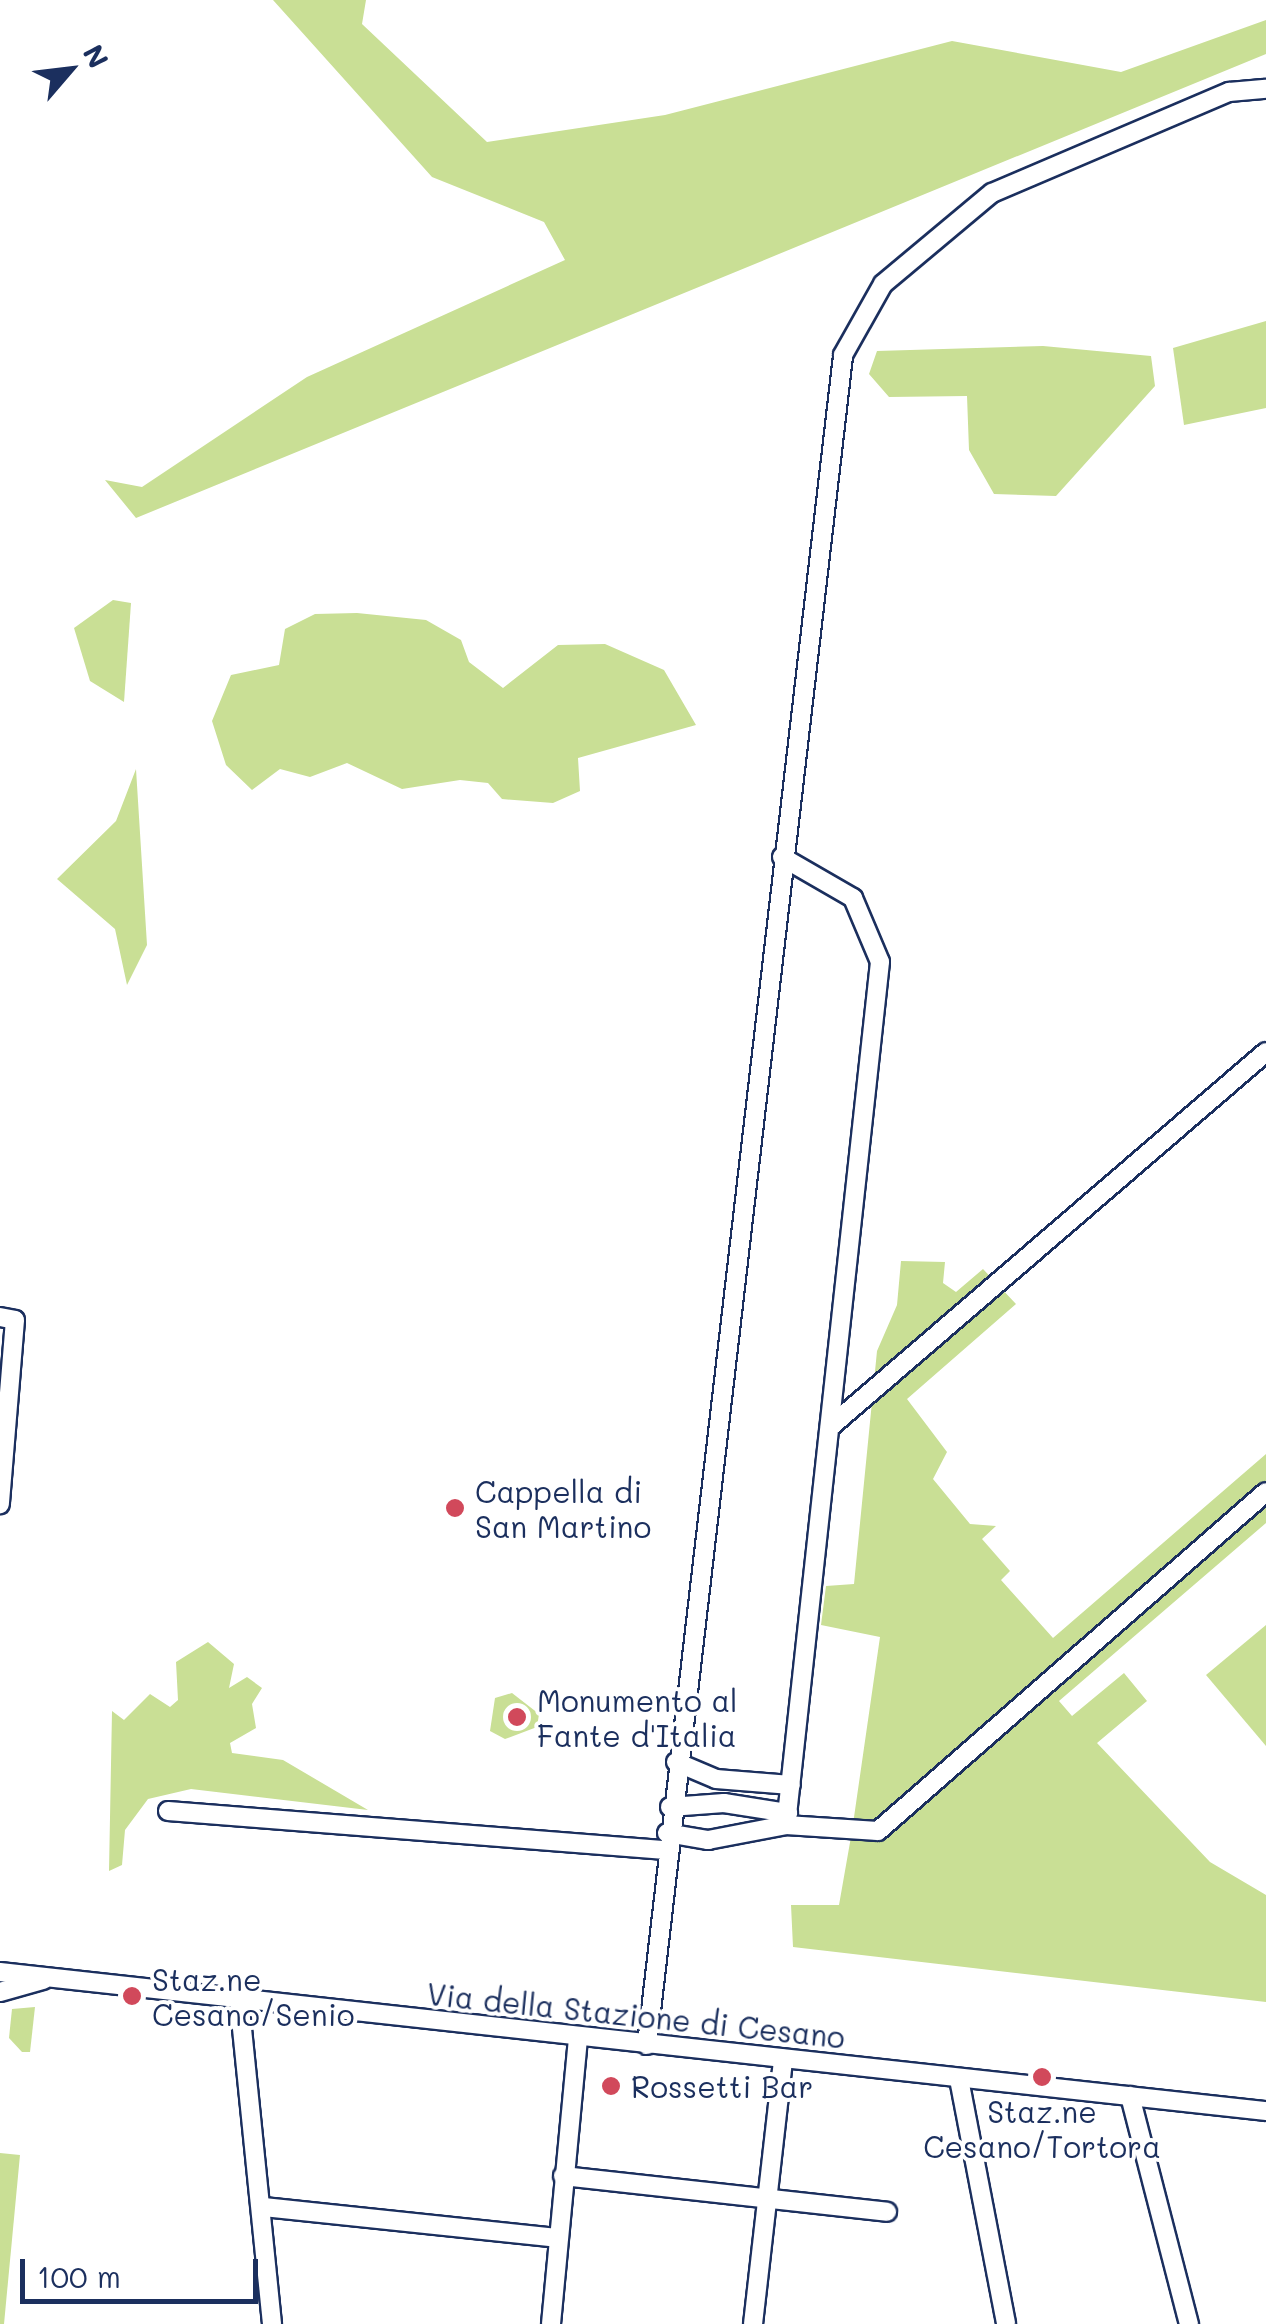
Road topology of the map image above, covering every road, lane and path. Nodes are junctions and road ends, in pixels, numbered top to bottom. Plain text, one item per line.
1 (1266, 88) edge
2 (782, 857) junction
3 (1266, 1052) edge
4 (0, 1317) edge
5 (830, 1427) junction
6 (1266, 1492) edge
7 (0, 1504) edge
8 (676, 1762) junction
9 (791, 1785) junction
10 (670, 1808) junction
11 (168, 1811) dead end
12 (787, 1819) junction
13 (666, 1842) junction
14 (0, 1972) edge
15 (52, 1978) junction
16 (0, 1992) edge
17 (239, 1999) junction
18 (578, 2037) junction
19 (647, 2045) junction
20 (783, 2059) junction
21 (960, 2080) junction
22 (1130, 2096) junction
23 (1266, 2111) edge
24 (564, 2176) junction
25 (766, 2199) junction
26 (263, 2207) junction
27 (887, 2212) dead end
28 (556, 2238) junction
29 (272, 2324) edge
30 (551, 2324) edge
31 (753, 2324) edge
32 (1006, 2324) edge
33 (1189, 2324) edge

1 - 2 street
2 - 5 street
2 - 8 street
3 - 5 street
4 - 7 street
5 - 9 street
6 - 12 street
8 - 9 street
8 - 10 street
9 - 12 street
10 - 12 street
10 - 13 street
11 - 13 street
12 - 13 street
13 - 19 street
14 - 15 street, Via della Stazione di Cesano
15 - 16 street
15 - 17 street, Via della Stazione di Cesano
17 - 18 street, Via della Stazione di Cesano
17 - 26 street
18 - 19 street, Via della Stazione di Cesano
18 - 24 street
19 - 20 street, Via della Stazione di Cesano
20 - 21 street, Via della Stazione di Cesano
20 - 25 street
21 - 22 street, Via della Stazione di Cesano
21 - 32 street
22 - 23 street, Via della Stazione di Cesano
22 - 33 street
24 - 25 street
24 - 28 street
25 - 27 street
25 - 31 street
26 - 28 street
26 - 29 street
28 - 30 street

